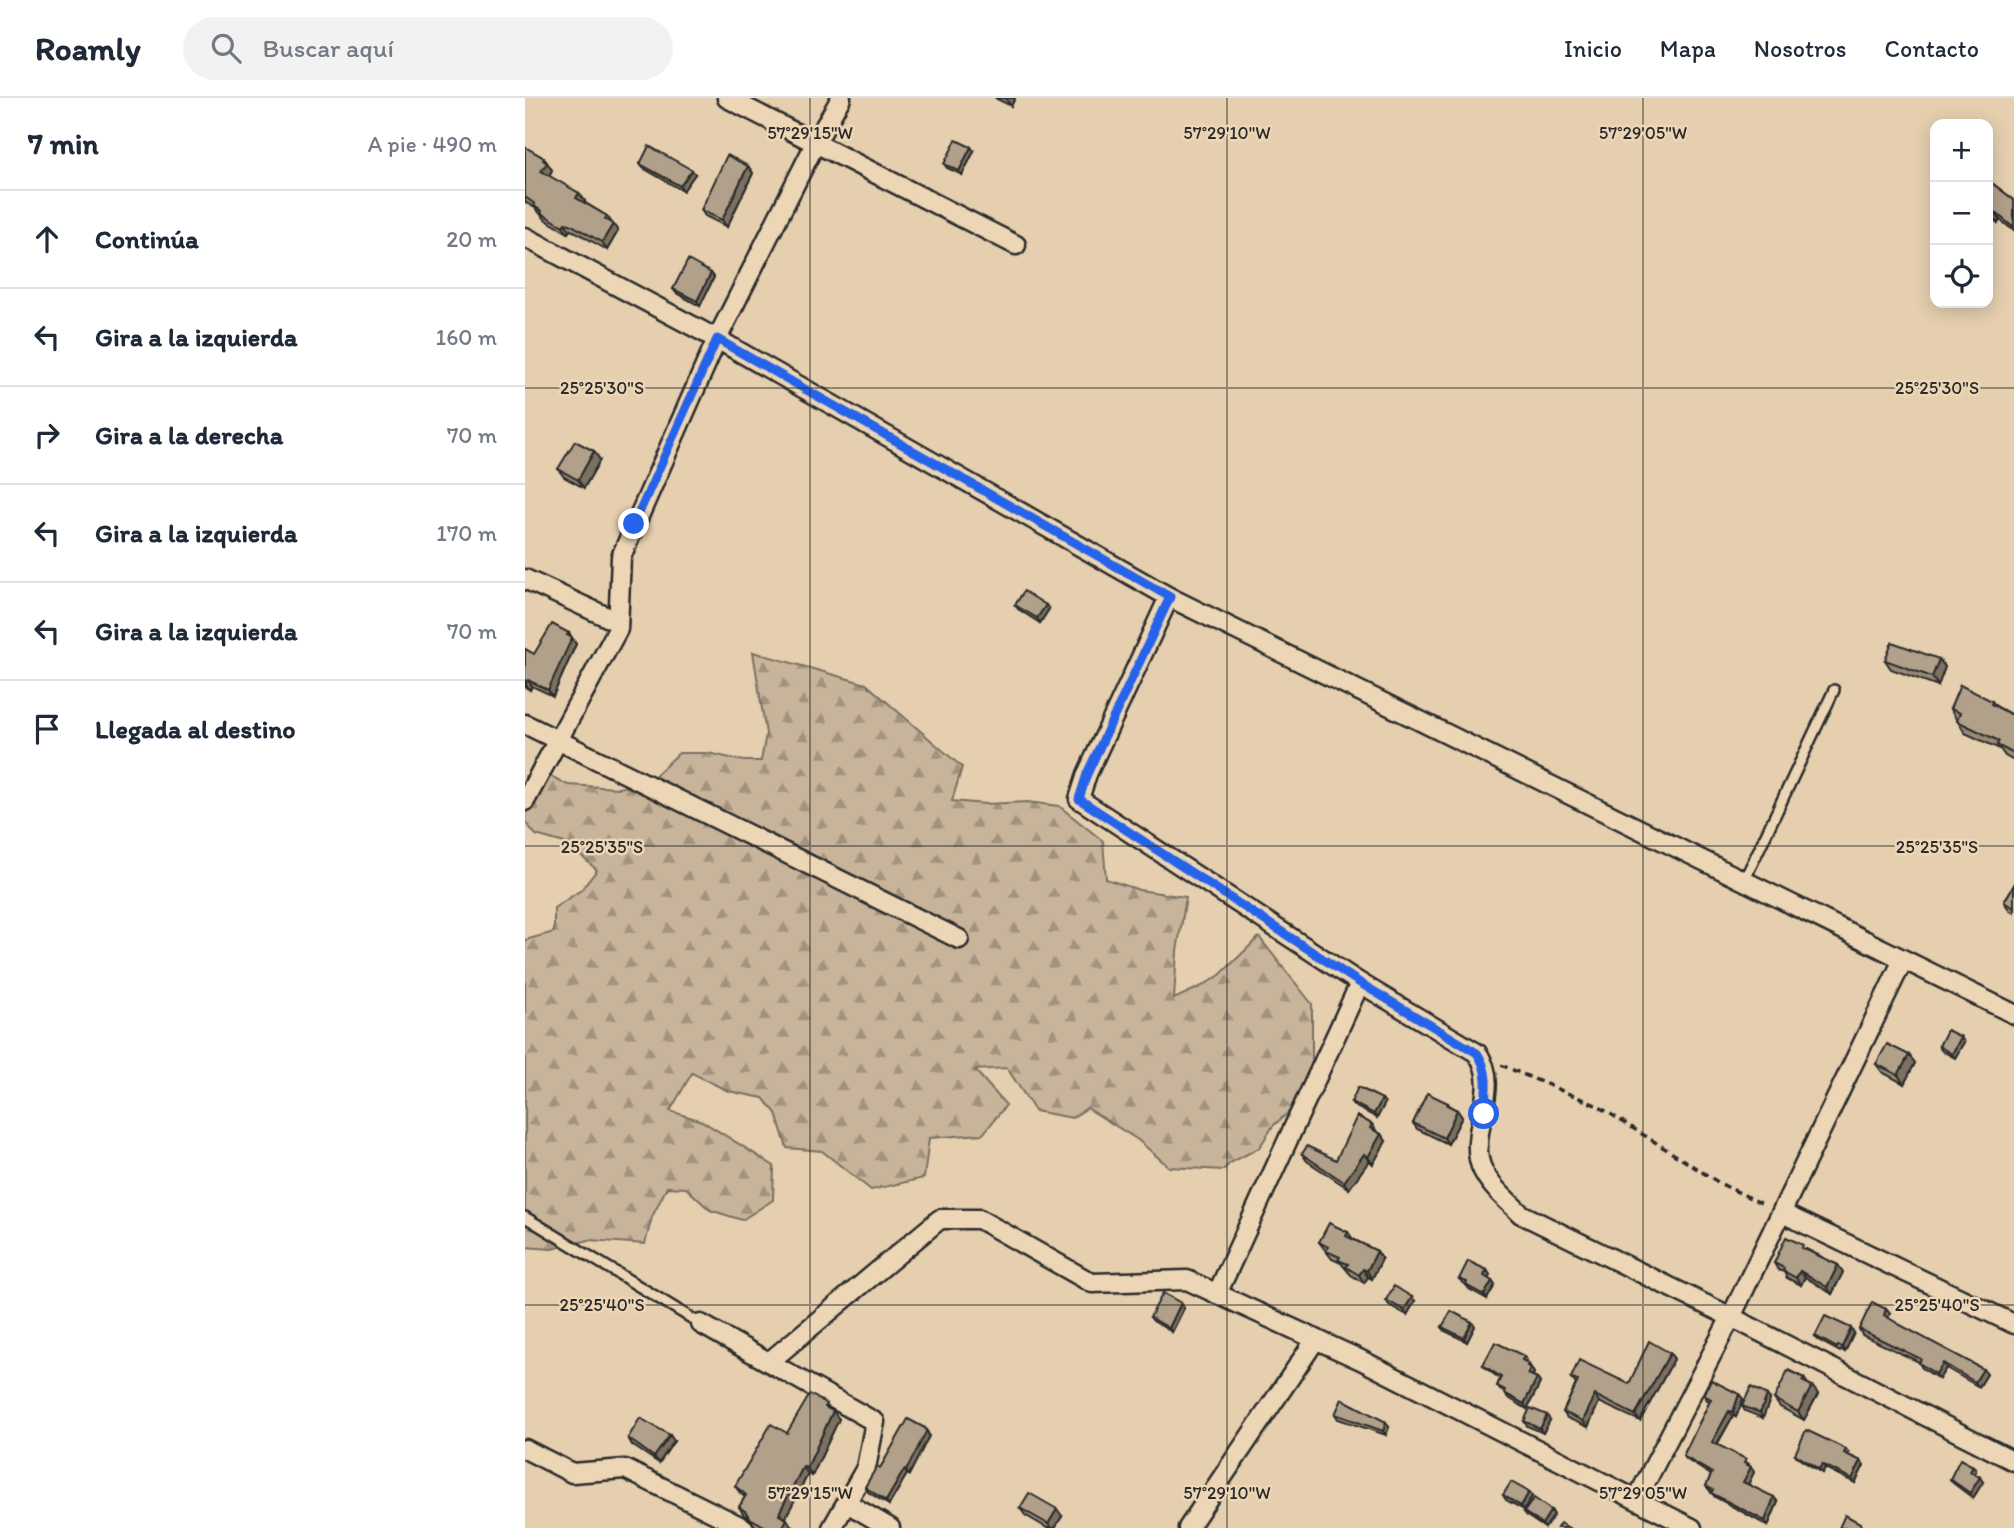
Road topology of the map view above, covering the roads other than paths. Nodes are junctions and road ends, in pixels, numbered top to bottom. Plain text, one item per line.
1 (727, 98) edge
2 (841, 98) edge
3 (815, 144) junction
4 (525, 237) edge
5 (1016, 245) dead end
6 (717, 339) junction
7 (525, 579) edge
8 (1170, 597) junction
9 (618, 622) junction
10 (1834, 690) dead end
11 (525, 724) edge
12 (558, 740) junction
13 (525, 801) edge
14 (1744, 881) junction
15 (959, 939) dead end
16 (1903, 960) junction
17 (1360, 983) junction
18 (2014, 1014) edge
19 (1782, 1213) junction
20 (525, 1217) edge
21 (1217, 1294) junction
22 (1731, 1317) junction
23 (701, 1324) joint
24 (2014, 1324) edge
25 (1315, 1339) junction
26 (769, 1362) junction
27 (525, 1449) edge
28 (2014, 1461) edge
29 (1637, 1499) junction
30 (847, 1503) junction
31 (744, 1528) edge
32 (832, 1528) edge
33 (890, 1528) edge
34 (1188, 1528) edge
35 (1692, 1528) edge

1 - 3 street
2 - 3 street
3 - 5 street
3 - 6 street
4 - 6 street
6 - 8 street
6 - 9 street
7 - 9 street
8 - 14 street
8 - 17 street
9 - 12 street
10 - 14 lane
11 - 12 street
12 - 13 street
12 - 15 street
14 - 16 street
16 - 18 street
16 - 19 street
17 - 21 street
17 - 22 street
19 - 22 street
19 - 24 street
20 - 23 lane
21 - 25 street
21 - 26 street
22 - 28 street
22 - 29 street
23 - 26 street
25 - 29 street
25 - 34 street
26 - 30 street
27 - 31 street
29 - 35 street
30 - 32 street
30 - 33 street

